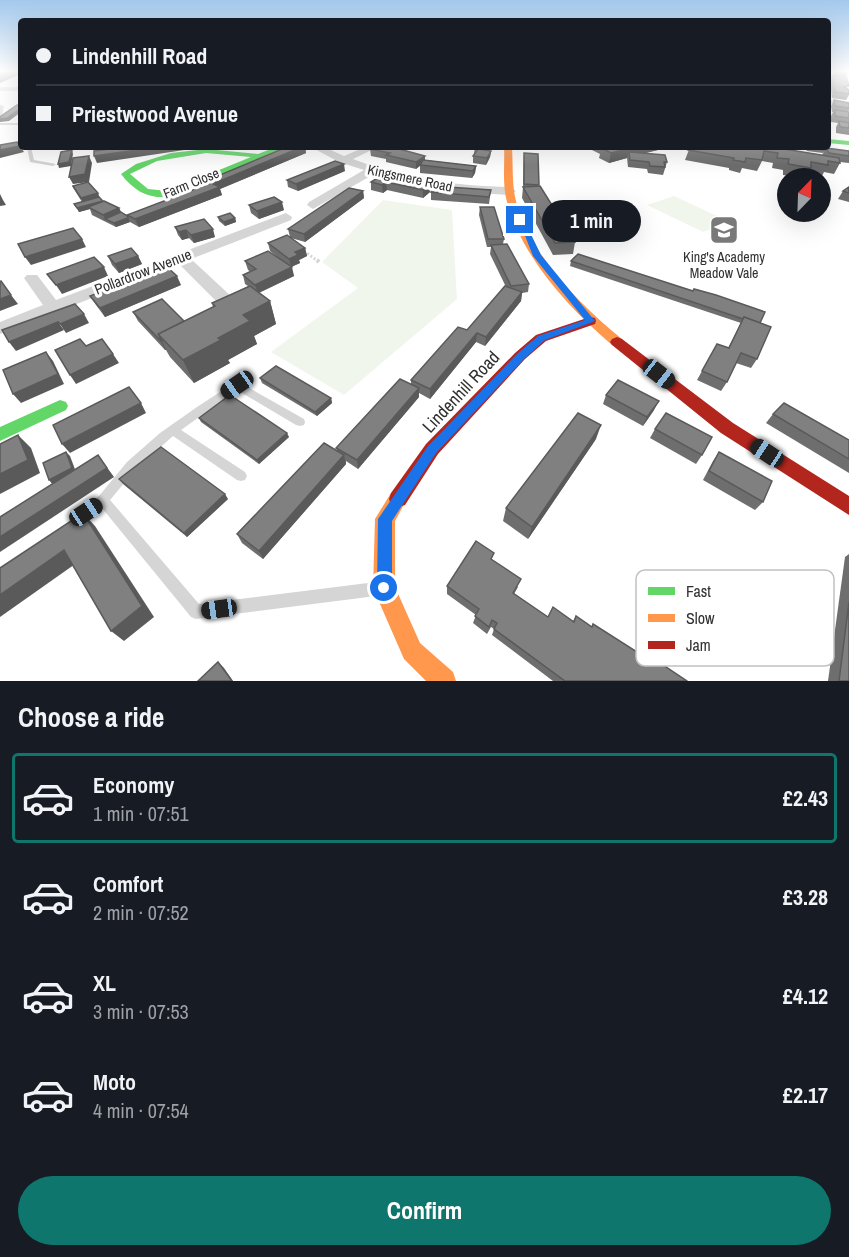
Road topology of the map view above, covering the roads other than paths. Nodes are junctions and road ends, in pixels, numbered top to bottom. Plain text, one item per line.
1 (0, 106) edge
2 (0, 117) edge
3 (0, 124) edge
4 (18, 124) edge
5 (831, 141) edge
6 (849, 143) edge
7 (18, 145) edge
8 (0, 148) edge
9 (30, 150) edge
10 (273, 150) edge
11 (322, 150) edge
12 (366, 150) edge
13 (508, 150) edge
14 (256, 156) junction
15 (343, 160) junction
16 (53, 164) dead end
17 (371, 171) junction
18 (510, 191) junction
19 (320, 198) dead end
20 (286, 217) dead end
21 (181, 258) junction
22 (32, 278) dead end
23 (243, 294) edge
24 (227, 302) junction
25 (52, 307) junction
26 (207, 311) edge
27 (591, 321) junction
28 (0, 327) edge
29 (60, 406) dead end
30 (300, 422) dead end
31 (172, 430) junction
32 (0, 434) edge
33 (241, 476) dead end
34 (103, 500) junction
35 (849, 506) edge
36 (66, 525) edge
37 (384, 588) junction
38 (444, 681) edge

1 - 2 lane
3 - 4 lane
5 - 6 street
7 - 8 street
9 - 16 lane
10 - 14 street, Farm Close
11 - 15 street, Kingsmere Road
12 - 15 street
13 - 18 street
14 - 14 street, Farm Close
15 - 17 street, Kingsmere Road
17 - 18 street, Kingsmere Road
17 - 19 street
18 - 27 street
20 - 21 street, Pollardrow Avenue
21 - 24 street
21 - 25 street, Pollardrow Avenue
22 - 25 street
23 - 24 street
24 - 26 street
25 - 28 street, Pollardrow Avenue
27 - 35 street
27 - 37 street, Lindenhill Road
29 - 32 street
30 - 31 lane
31 - 33 lane
31 - 34 lane
34 - 36 lane
34 - 37 lane
37 - 38 street, Lindenhill Road

